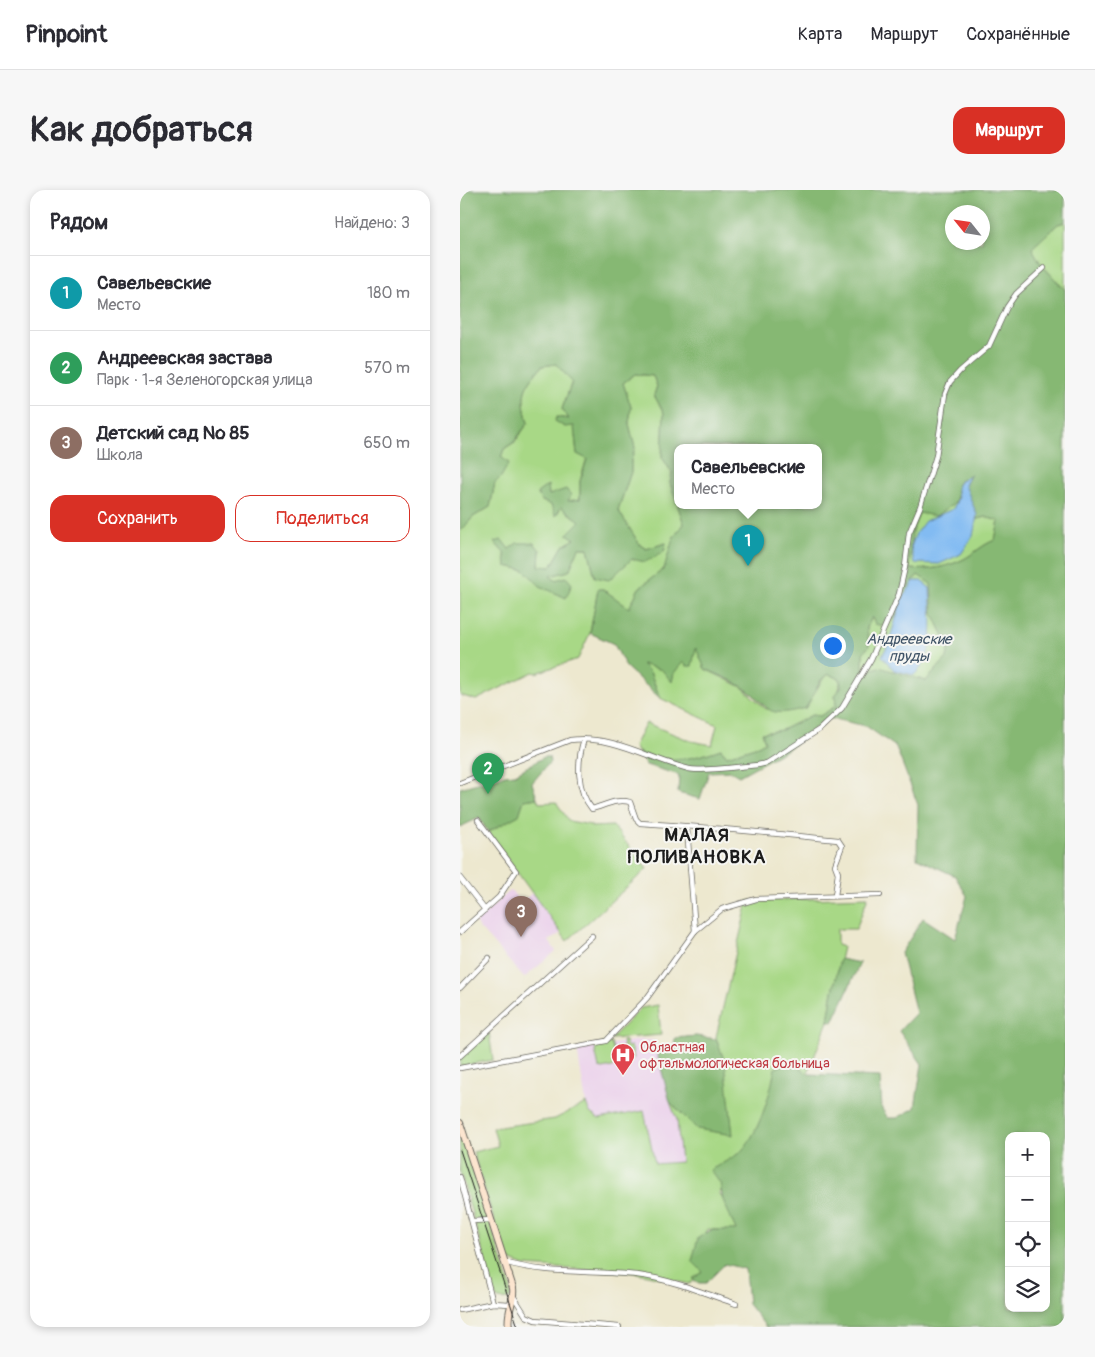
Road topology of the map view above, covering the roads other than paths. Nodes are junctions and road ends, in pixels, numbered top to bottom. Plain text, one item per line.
1 (1044, 268) dead end
2 (584, 738) junction
3 (460, 783) edge
4 (478, 820) dead end
5 (687, 828) junction
6 (460, 878) edge
7 (880, 895) dead end
8 (834, 896) junction
9 (485, 910) junction
10 (694, 931) junction
11 (460, 932) edge
12 (592, 936) dead end
13 (489, 958) dead end
14 (460, 988) edge
15 (460, 1056) edge
16 (460, 1068) edge
17 (460, 1123) edge
18 (460, 1177) edge
19 (492, 1220) junction
20 (473, 1221) junction
21 (504, 1262) junction
22 (514, 1297) junction
23 (493, 1304) junction
24 (510, 1304) junction
25 (736, 1304) dead end
26 (460, 1310) edge
27 (509, 1327) edge
28 (619, 1327) edge

1 - 2 street
2 - 3 street
2 - 5 street
4 - 9 street
5 - 8 street
5 - 10 street
6 - 9 street
7 - 8 street
8 - 10 street
9 - 11 street
10 - 16 street
12 - 15 street
13 - 14 street
17 - 19 main road
18 - 20 street
19 - 20 street
19 - 21 main road
20 - 23 street
21 - 22 main road
21 - 25 street
22 - 24 main road
22 - 28 street
23 - 24 street
23 - 26 street
24 - 27 main road

